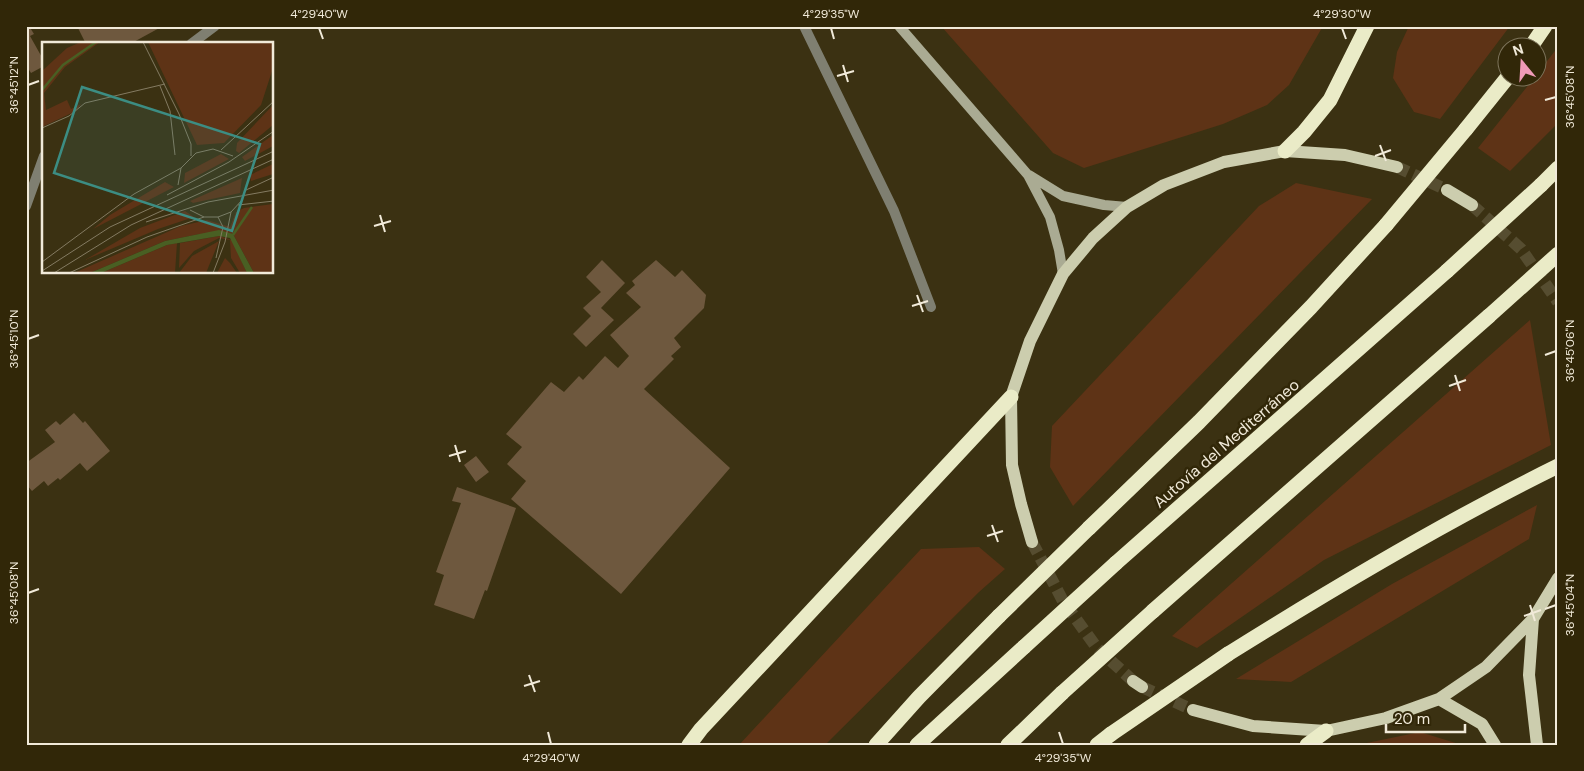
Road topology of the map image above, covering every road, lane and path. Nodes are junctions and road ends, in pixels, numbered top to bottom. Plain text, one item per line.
1 (215, 26) edge
2 (804, 26) edge
3 (900, 26) edge
4 (1367, 26) edge
5 (1546, 26) edge
6 (1537, 38) edge
7 (194, 42) edge
8 (1498, 88) edge
9 (1286, 151) junction
10 (42, 162) edge
11 (1398, 167) tunnel mouth
12 (1558, 168) edge
13 (1028, 175) junction
14 (1447, 190) tunnel mouth
15 (1472, 205) tunnel mouth
16 (26, 206) edge
17 (1127, 206) junction
18 (1558, 254) edge
19 (1063, 274) junction
20 (931, 307) dead end
21 (1011, 397) junction
22 (1558, 466) edge
23 (1032, 542) tunnel mouth
24 (1558, 578) edge
25 (1533, 620) junction
26 (1439, 699) junction
27 (1194, 710) tunnel mouth
28 (1326, 731) junction
29 (689, 745) edge
30 (876, 745) edge
31 (917, 745) edge
32 (1008, 745) edge
33 (1097, 745) edge
34 (1307, 745) edge
35 (1495, 745) edge
36 (1537, 745) edge

1 - 7 street
2 - 20 street
3 - 13 main road
4 - 9 highway
5 - 6 highway
8 - 30 highway, bridge
9 - 11 main road
9 - 17 main road
10 - 16 street
12 - 31 highway, Autovía del Mediterráneo, bridge
13 - 17 main road
13 - 19 main road
14 - 15 main road
17 - 19 main road
18 - 32 highway, bridge
19 - 21 main road
21 - 23 main road
21 - 29 highway
22 - 33 highway, bridge
24 - 25 main road
25 - 26 main road
25 - 36 main road
26 - 28 main road
26 - 35 main road
27 - 28 main road
28 - 34 highway

